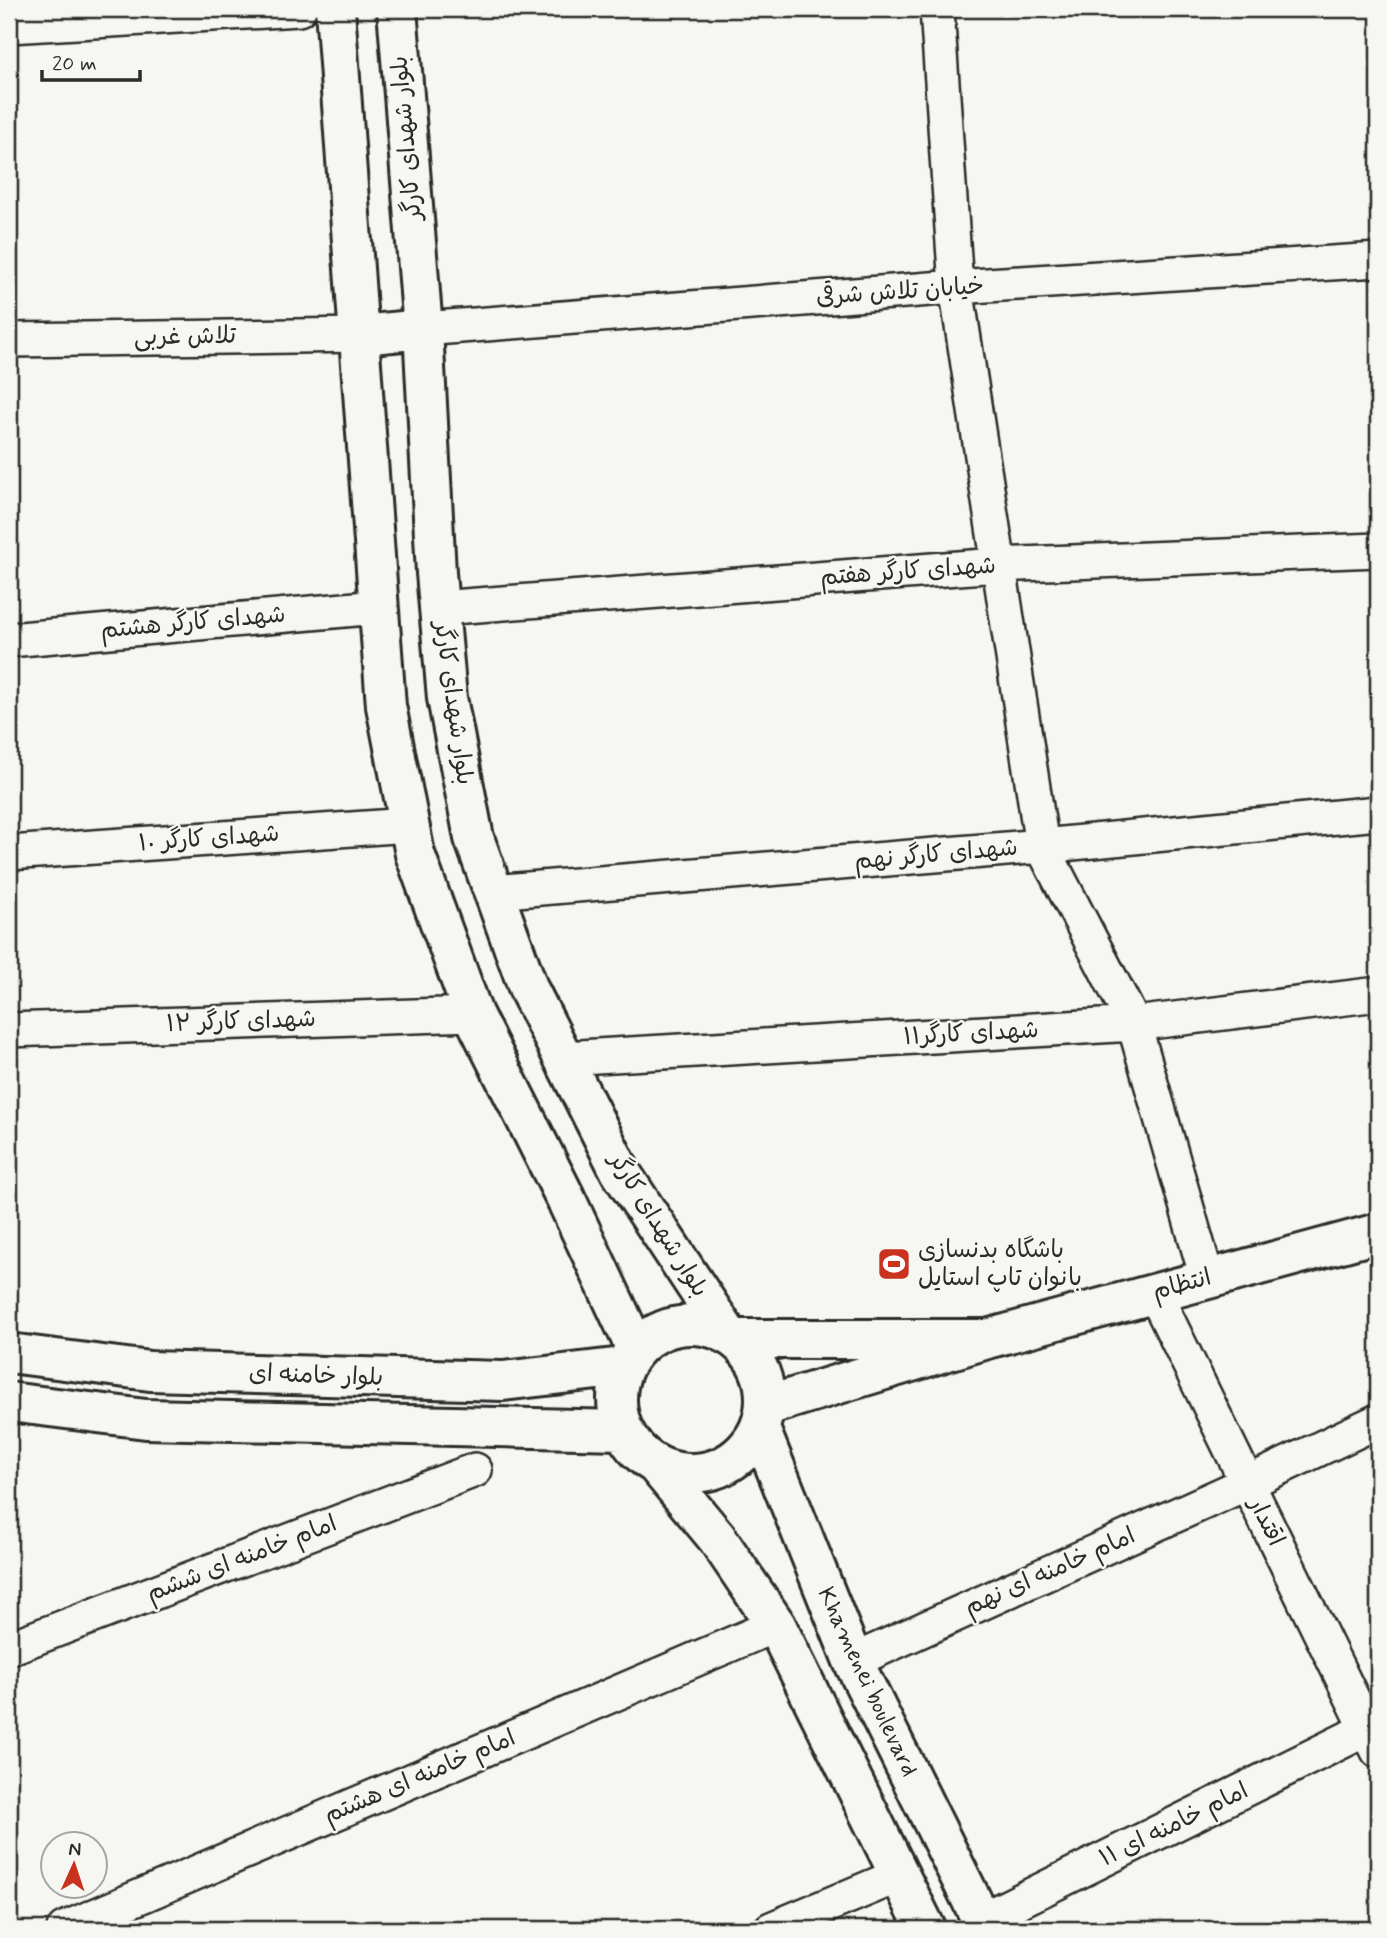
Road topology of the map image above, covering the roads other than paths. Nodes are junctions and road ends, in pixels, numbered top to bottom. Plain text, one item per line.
1 (299, 9) edge
2 (335, 9) edge
3 (397, 9) edge
4 (406, 9) edge
5 (937, 9) edge
6 (9, 26) edge
7 (1378, 260) edge
8 (956, 287) junction
9 (423, 329) junction
10 (361, 335) junction
11 (9, 340) edge
12 (1378, 550) edge
13 (997, 565) junction
14 (378, 607) junction
15 (439, 608) junction
16 (9, 640) edge
17 (1378, 813) edge
18 (409, 825) junction
19 (1042, 846) junction
20 (9, 853) edge
21 (493, 892) junction
22 (1378, 994) edge
23 (473, 1014) junction
24 (1134, 1024) junction
25 (9, 1030) edge
26 (563, 1058) junction
27 (1378, 1233) edge
28 (1207, 1278) junction
29 (1154, 1292) junction
30 (732, 1337) junction
31 (987, 1339) junction
32 (9, 1353) edge
33 (630, 1358) junction
34 (9, 1402) edge
35 (763, 1418) junction
36 (1378, 1421) edge
37 (623, 1430) junction
38 (658, 1467) junction
39 (475, 1469) dead end
40 (1247, 1483) junction
41 (776, 1625) junction
42 (9, 1648) edge
43 (853, 1661) junction
44 (1373, 1740) edge
45 (900, 1875) junction
46 (983, 1925) edge
47 (64, 1929) edge
48 (771, 1929) edge
49 (926, 1929) edge

1 - 6 street
2 - 10 street
3 - 4 street
3 - 9 street, بلوار شهدای کارگر
5 - 8 street
7 - 8 street, خیابان تلاش شرقی
8 - 9 street, خیابان تلاش شرقی
8 - 13 street
9 - 10 street
9 - 15 street, بلوار شهدای کارگر
10 - 11 street, تلاش غربی
10 - 14 street
12 - 13 street, شهدای کارگر هفتم
13 - 15 street, شهدای کارگر هفتم
13 - 19 street
14 - 16 street, شهدای کارگر هشتم
14 - 18 street
15 - 21 street, بلوار شهدای کارگر
17 - 19 street, شهدای کارگر نهم
18 - 20 street, شهدای کارگر ۱۰
18 - 23 street
19 - 21 street, شهدای کارگر نهم
19 - 24 street
21 - 26 street, بلوار شهدای کارگر
22 - 24 street, شهدای کارگر۱۱
23 - 25 street, شهدای کارگر ۱۲
23 - 33 street
24 - 26 street, شهدای کارگر۱۱
24 - 28 street
26 - 30 street, بلوار شهدای کارگر
27 - 28 street, انتظام
28 - 29 street, انتظام
29 - 31 street, انتظام
29 - 40 street, اقتدار
30 - 31 street
30 - 33 street
30 - 35 street
31 - 35 street
32 - 33 street, بلوار خامنه ای
33 - 37 street
34 - 37 street, بلوار خامنه ای
35 - 38 street
35 - 43 street, Khamenei boulevard
36 - 40 street, امام خامنه ای نهم
37 - 38 street
38 - 41 street
39 - 42 street, امام خامنه ای ششم
40 - 43 street, امام خامنه ای نهم
40 - 44 street, اقتدار
41 - 45 street
41 - 47 street, امام خامنه ای هشتم
43 - 46 street, Khamenei boulevard
44 - 46 street, امام خامنه ای ۱۱
45 - 48 street
45 - 49 street

